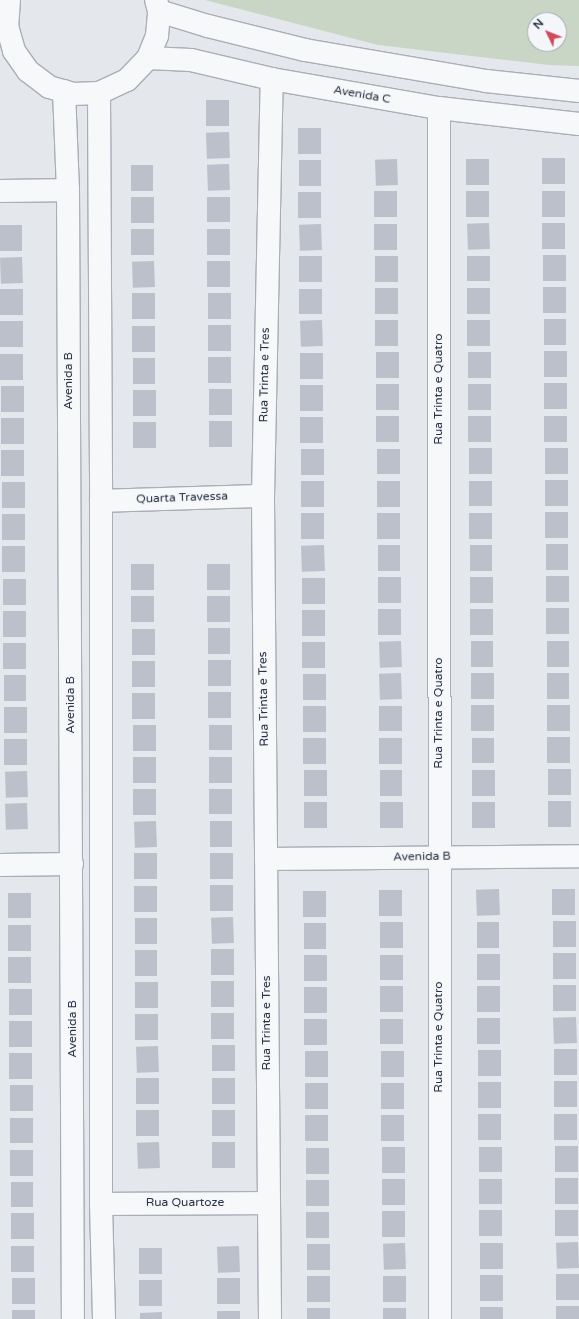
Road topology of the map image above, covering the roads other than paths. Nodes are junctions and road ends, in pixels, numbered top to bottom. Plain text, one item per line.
1 (9, 0) edge
2 (157, 6) edge
3 (148, 58) junction
4 (272, 79) junction
5 (64, 91) junction
6 (579, 91) edge
7 (99, 93) junction
8 (438, 108) junction
9 (579, 124) edge
10 (68, 190) junction
11 (0, 192) edge
12 (263, 496) junction
13 (101, 501) junction
14 (438, 856) junction
15 (579, 856) edge
16 (266, 859) junction
17 (72, 864) junction
18 (0, 865) edge
19 (269, 1203) junction
20 (101, 1204) junction
21 (73, 1319) edge
22 (104, 1319) edge
23 (270, 1319) edge
24 (440, 1319) edge

1 - 5 street
2 - 3 street
2 - 6 street
3 - 4 street, Avenida C
3 - 7 street
4 - 8 street, Avenida C
4 - 12 street, Rua Trinta e Tres
5 - 7 street
5 - 10 street, Avenida B
7 - 13 street
8 - 9 street, Avenida C
8 - 14 street, Rua Trinta e Quatro
10 - 11 street
10 - 17 street, Avenida B
12 - 13 street, Quarta Travessa
12 - 16 street, Rua Trinta e Tres
13 - 20 street
14 - 15 street, Avenida B
14 - 16 street, Avenida B
14 - 24 street, Rua Trinta e Quatro
16 - 19 street, Rua Trinta e Tres
17 - 18 street
17 - 21 street, Avenida B
19 - 20 street, Rua Quartoze
19 - 23 street, Rua Trinta e Tres
20 - 22 street

